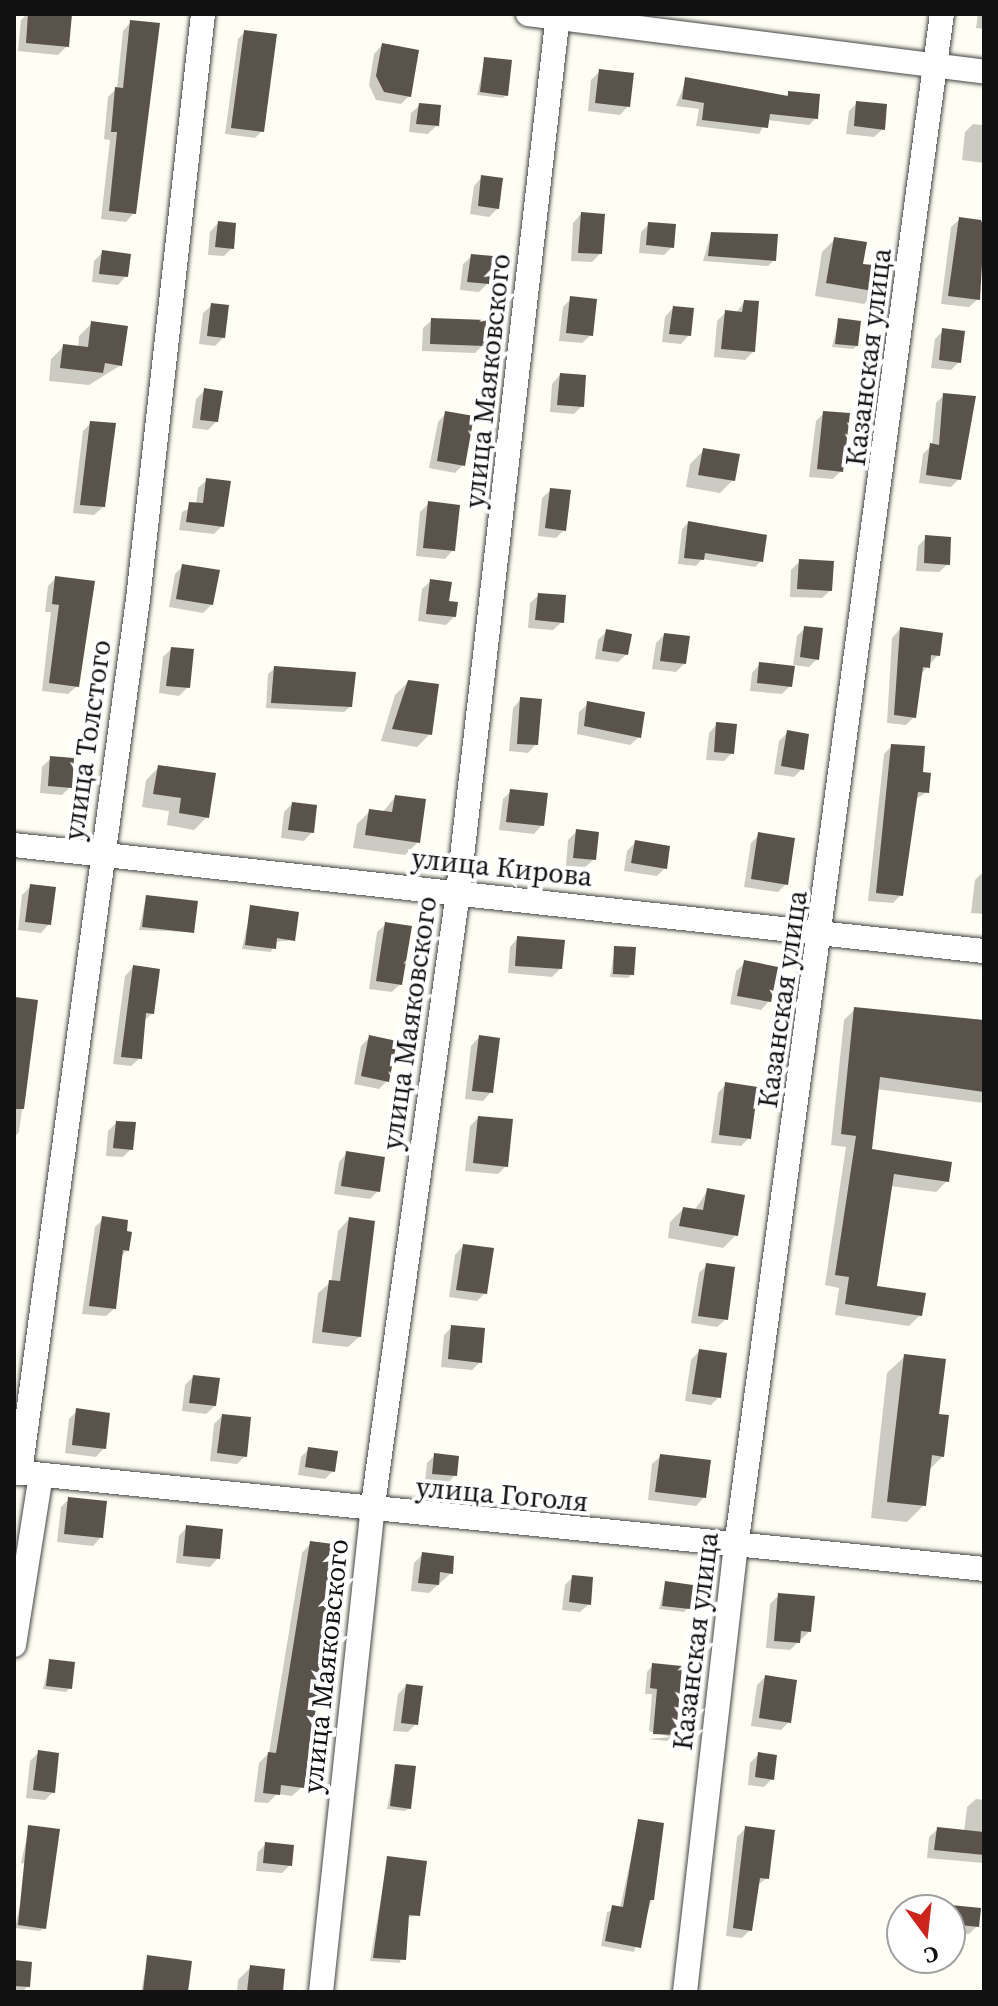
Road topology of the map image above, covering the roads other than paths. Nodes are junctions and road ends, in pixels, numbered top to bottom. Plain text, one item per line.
1 (203, 14) edge
2 (528, 14) edge
3 (942, 14) edge
4 (558, 15) edge
5 (936, 67) junction
6 (984, 72) edge
7 (14, 845) edge
8 (101, 854) junction
9 (458, 892) junction
10 (822, 934) junction
11 (984, 951) edge
12 (25, 1474) edge
13 (372, 1512) junction
14 (736, 1547) junction
15 (984, 1569) edge
16 (14, 1645) edge
17 (321, 1992) edge
18 (685, 1992) edge

1 - 8 street, улица Толстого
2 - 4 street
3 - 5 street, Казанская улица
4 - 5 street
4 - 9 street, улица Маяковского
5 - 6 street
5 - 10 street, Казанская улица
7 - 8 street, улица Кирова
8 - 9 street, улица Кирова
8 - 12 street, улица Толстого
9 - 10 street, улица Кирова
9 - 13 street, улица Маяковского
10 - 11 street, улица Кирова
10 - 14 street, Казанская улица
12 - 13 street, улица Гоголя
12 - 16 street, улица Толстого
13 - 14 street, улица Гоголя
13 - 17 street, улица Маяковского
14 - 15 street, улица Гоголя
14 - 18 street, Казанская улица

